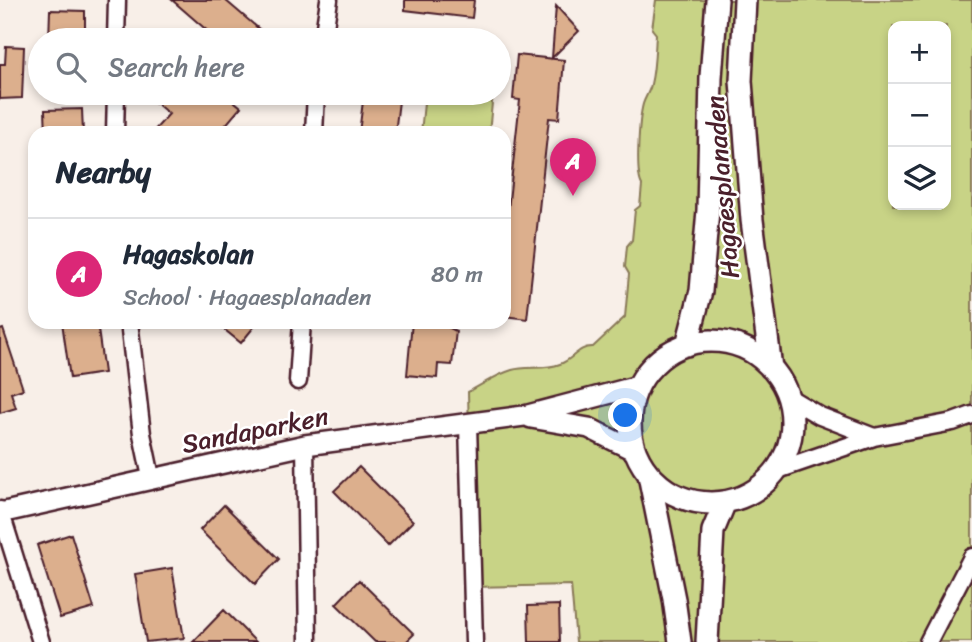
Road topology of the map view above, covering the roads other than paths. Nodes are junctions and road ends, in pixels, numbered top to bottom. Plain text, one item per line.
1 (117, 0) edge
2 (329, 0) edge
3 (717, 0) edge
4 (746, 0) edge
5 (116, 28) edge
6 (325, 28) edge
7 (116, 105) edge
8 (316, 105) edge
9 (116, 126) edge
10 (315, 126) edge
11 (130, 329) edge
12 (302, 329) edge
13 (687, 345) junction
14 (771, 368) junction
15 (298, 381) dead end
16 (638, 386) junction
17 (788, 397) junction
18 (972, 415) edge
19 (524, 416) junction
20 (468, 424) junction
21 (874, 437) junction
22 (305, 445) junction
23 (635, 451) junction
24 (775, 471) junction
25 (649, 475) junction
26 (151, 477) junction
27 (724, 502) junction
28 (0, 512) edge
29 (972, 557) edge
30 (41, 642) edge
31 (308, 642) edge
32 (474, 642) edge
33 (680, 642) edge
34 (707, 642) edge
35 (928, 642) edge

1 - 5 street
2 - 6 street
3 - 13 main road, Hagaesplanaden
4 - 14 main road, Hagaesplanaden
7 - 9 street
8 - 10 street
11 - 26 street
12 - 15 street
13 - 14 main road
13 - 16 main road
14 - 17 main road
16 - 19 street, Sandaparken
16 - 23 main road
17 - 21 street
17 - 24 main road
18 - 21 street
19 - 20 street, Sandaparken
19 - 23 street, Sandaparken
20 - 22 street, Sandaparken
20 - 32 street
21 - 24 street
22 - 26 street, Sandaparken
22 - 31 street
23 - 25 main road
24 - 27 main road
25 - 27 main road
25 - 33 main road
26 - 28 street, Sandaparken
27 - 34 main road
28 - 30 street
29 - 35 street

